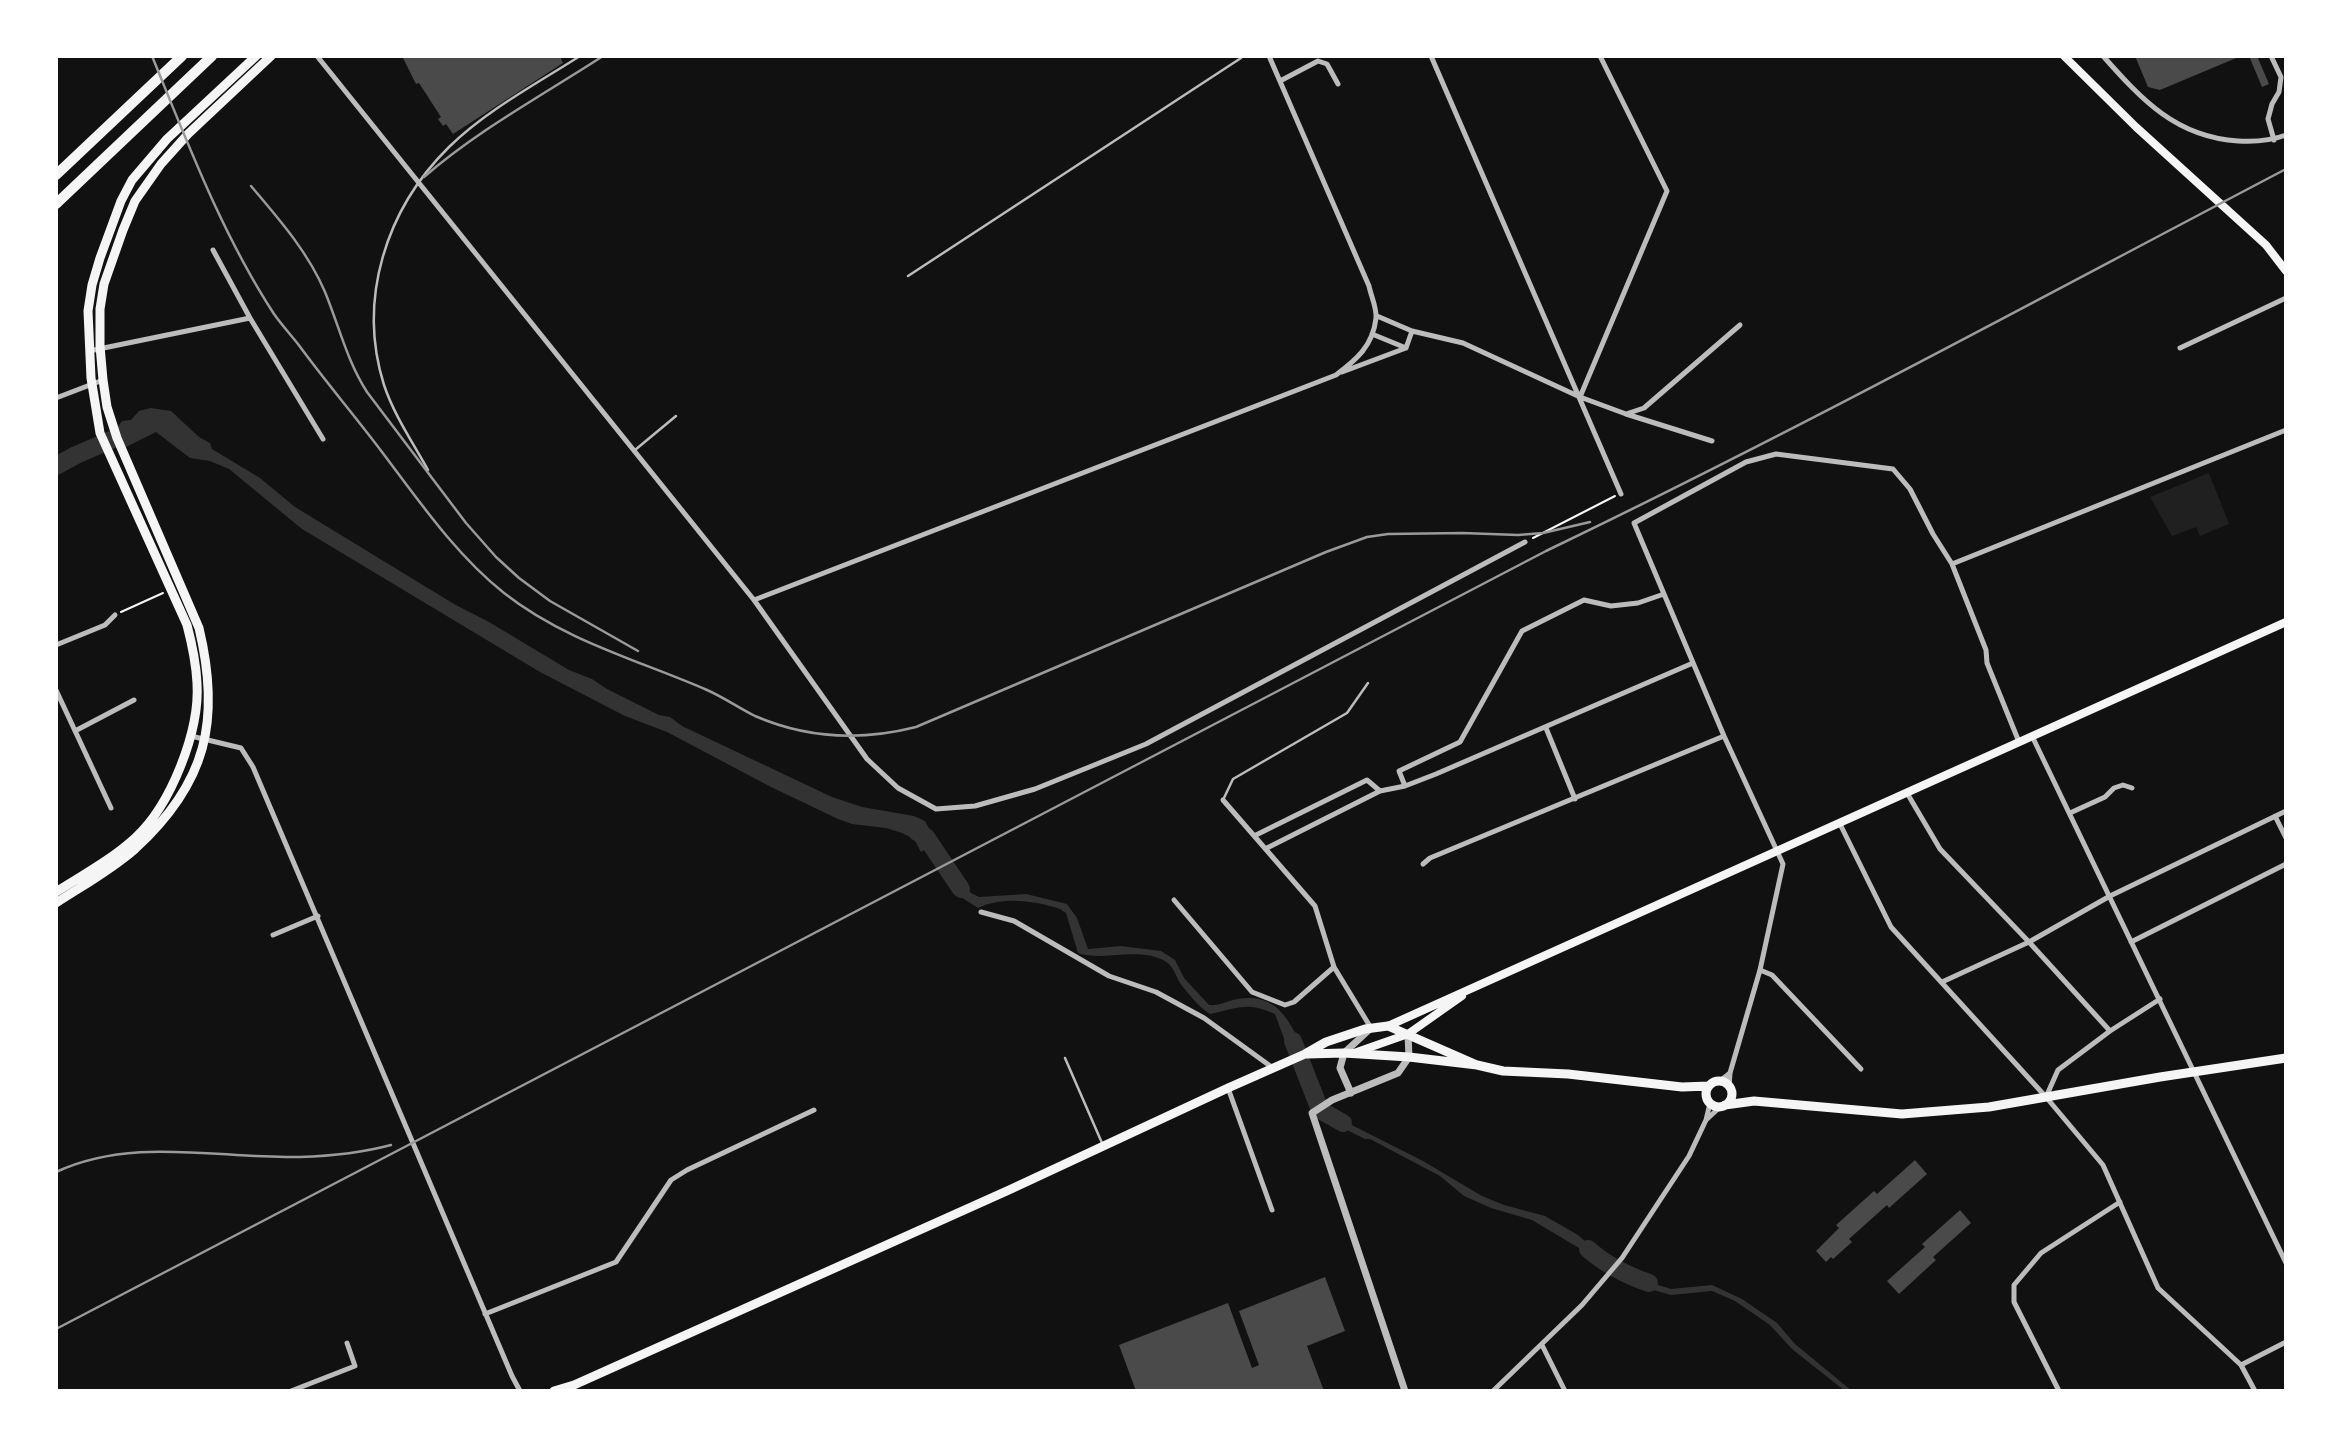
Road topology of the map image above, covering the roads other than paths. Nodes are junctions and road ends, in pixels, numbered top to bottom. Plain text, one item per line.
1 (182, 56) edge
2 (212, 56) edge
3 (256, 56) edge
4 (271, 56) edge
5 (317, 56) edge
6 (580, 56) edge
7 (1240, 56) edge
8 (1269, 56) edge
9 (1431, 56) edge
10 (1600, 56) edge
11 (2064, 56) edge
12 (2103, 56) edge
13 (2271, 56) edge
14 (1280, 81) junction
15 (1338, 84) dead end
16 (2286, 135) edge
17 (2274, 140) junction
18 (56, 175) edge
19 (419, 183) junction
20 (56, 204) edge
21 (213, 250) dead end
22 (2286, 271) edge
23 (908, 276) dead end
24 (2286, 298) edge
25 (1377, 316) junction
26 (250, 318) junction
27 (1740, 325) dead end
28 (1412, 331) junction
29 (1372, 334) junction
30 (1406, 348) junction
31 (2179, 348) dead end
32 (100, 349) junction
33 (89, 351) junction
34 (1336, 374) junction
35 (103, 380) junction
36 (92, 384) junction
37 (1580, 397) junction
38 (56, 398) edge
39 (1626, 414) junction
40 (676, 416) dead end
41 (2286, 430) edge
42 (323, 439) dead end
43 (1712, 441) dead end
44 (634, 451) junction
45 (428, 470) dead end
46 (1621, 494) road end
47 (1525, 542) road end
48 (1952, 564) junction
49 (1664, 594) junction
50 (754, 600) junction
51 (115, 615) road end
52 (2286, 622) edge
53 (56, 645) edge
54 (1693, 663) junction
55 (1368, 683) dead end
56 (56, 690) edge
57 (134, 700) dead end
58 (1546, 728) junction
59 (75, 731) junction
60 (191, 736) junction
61 (1724, 736) junction
62 (2032, 736) junction
63 (205, 738) junction
64 (2018, 742) junction
65 (1405, 786) junction
66 (2132, 788) dead end
67 (1380, 791) junction
68 (1907, 793) junction
69 (1575, 799) junction
70 (1223, 800) joint
71 (111, 808) dead end
72 (2286, 811) edge
73 (2070, 813) junction
74 (2275, 816) junction
75 (1840, 824) junction
76 (1256, 835) junction
77 (2286, 838) edge
78 (1266, 848) junction
79 (1778, 852) junction
80 (1423, 864) dead end
81 (2286, 864) edge
82 (56, 892) edge
83 (2110, 896) junction
84 (1174, 900) dead end
85 (56, 903) edge
86 (981, 912) dead end
87 (318, 916) junction
88 (273, 935) dead end
89 (2029, 942) junction
90 (2132, 942) junction
91 (1334, 967) junction
92 (1760, 970) junction
93 (1942, 982) junction
94 (1478, 986) junction
95 (2160, 999) junction
96 (1388, 1026) junction
97 (1371, 1028) junction
98 (2110, 1031) junction
99 (1408, 1034) junction
100 (1349, 1053) junction
101 (1305, 1054) junction
102 (1409, 1057) junction
103 (1065, 1058) dead end
104 (2286, 1058) edge
105 (1478, 1065) junction
106 (1273, 1068) junction
107 (1861, 1069) dead end
108 (2196, 1073) junction
109 (1727, 1086) junction
110 (1228, 1088) junction
111 (1351, 1093) junction
112 (1708, 1095) junction
113 (2046, 1097) junction
114 (1754, 1101) junction
115 (1723, 1106) junction
116 (814, 1110) dead end
117 (1706, 1120) junction
118 (1103, 1146) junction
119 (2120, 1202) junction
120 (1272, 1210) dead end
121 (2286, 1264) edge
122 (485, 1314) junction
123 (2286, 1342) edge
124 (347, 1343) dead end
125 (1542, 1345) junction
126 (2241, 1365) junction
127 (572, 1388) edge
128 (291, 1391) edge
129 (520, 1391) edge
130 (554, 1391) edge
131 (1405, 1391) edge
132 (1493, 1391) edge
133 (1565, 1391) edge
134 (2059, 1391) edge
135 (2255, 1391) edge

1 - 18 highway
2 - 20 highway
3 - 33 main road
4 - 32 main road
5 - 19 street
6 - 19 lane
7 - 23 lane
8 - 14 street
9 - 37 street
10 - 37 street
11 - 22 main road
12 - 17 street
13 - 17 street
14 - 15 street
14 - 25 street
16 - 17 street
19 - 44 street
19 - 45 lane
21 - 26 street
24 - 31 street
25 - 28 street
25 - 29 street
26 - 32 street
26 - 42 street
27 - 39 street
28 - 30 street
28 - 37 street
29 - 30 street
29 - 34 street
30 - 34 street
32 - 33 street
32 - 35 main road
33 - 36 main road
34 - 50 street
35 - 36 street
35 - 63 main road
36 - 38 street
36 - 60 main road
37 - 39 street
37 - 46 street
39 - 43 street
40 - 44 lane
41 - 48 street
44 - 50 street
47 - 50 street
48 - 49 street
48 - 64 street
49 - 54 street
49 - 65 street
51 - 53 street
52 - 62 main road
54 - 58 street
54 - 61 street
55 - 70 lane
56 - 59 street
57 - 59 street
58 - 65 street
58 - 69 street
59 - 71 street
60 - 63 street
60 - 82 main road
61 - 69 street
61 - 79 street
62 - 64 main road
62 - 73 street
63 - 85 main road
63 - 87 street
64 - 68 main road
65 - 67 street
66 - 73 street
67 - 76 street
67 - 78 street
68 - 75 main road
68 - 89 street
69 - 80 street
70 - 76 street
72 - 74 street
73 - 83 street
74 - 77 street
74 - 83 street
75 - 79 main road
75 - 93 street
76 - 78 street
78 - 91 street
79 - 92 street
79 - 94 main road
81 - 90 street
83 - 89 street
83 - 90 street
84 - 91 street
86 - 106 street
87 - 88 street
87 - 122 street
89 - 93 street
89 - 98 street
90 - 95 street
91 - 97 street
92 - 107 street
92 - 109 street
93 - 113 street
94 - 96 main road
94 - 99 main road
95 - 98 street
95 - 108 street
96 - 97 main road
96 - 99 main road
97 - 100 street
97 - 101 main road
98 - 113 street
99 - 100 main road
99 - 102 street
99 - 105 main road
100 - 101 main road
100 - 102 main road
100 - 111 street
101 - 106 main road
102 - 105 main road
102 - 111 street
103 - 118 lane
104 - 108 main road
105 - 112 main road
106 - 110 main road
108 - 113 main road
108 - 121 street
109 - 112 main road
109 - 114 main road
109 - 115 main road
110 - 118 main road
110 - 120 street
111 - 131 street
112 - 115 main road
112 - 117 street
113 - 114 main road
113 - 119 street
114 - 115 main road
115 - 117 street
116 - 122 street
117 - 125 street
118 - 127 main road
119 - 126 street
119 - 134 street
122 - 129 street
123 - 126 street
124 - 128 street
125 - 132 street
125 - 133 street
126 - 135 street
127 - 130 main road

